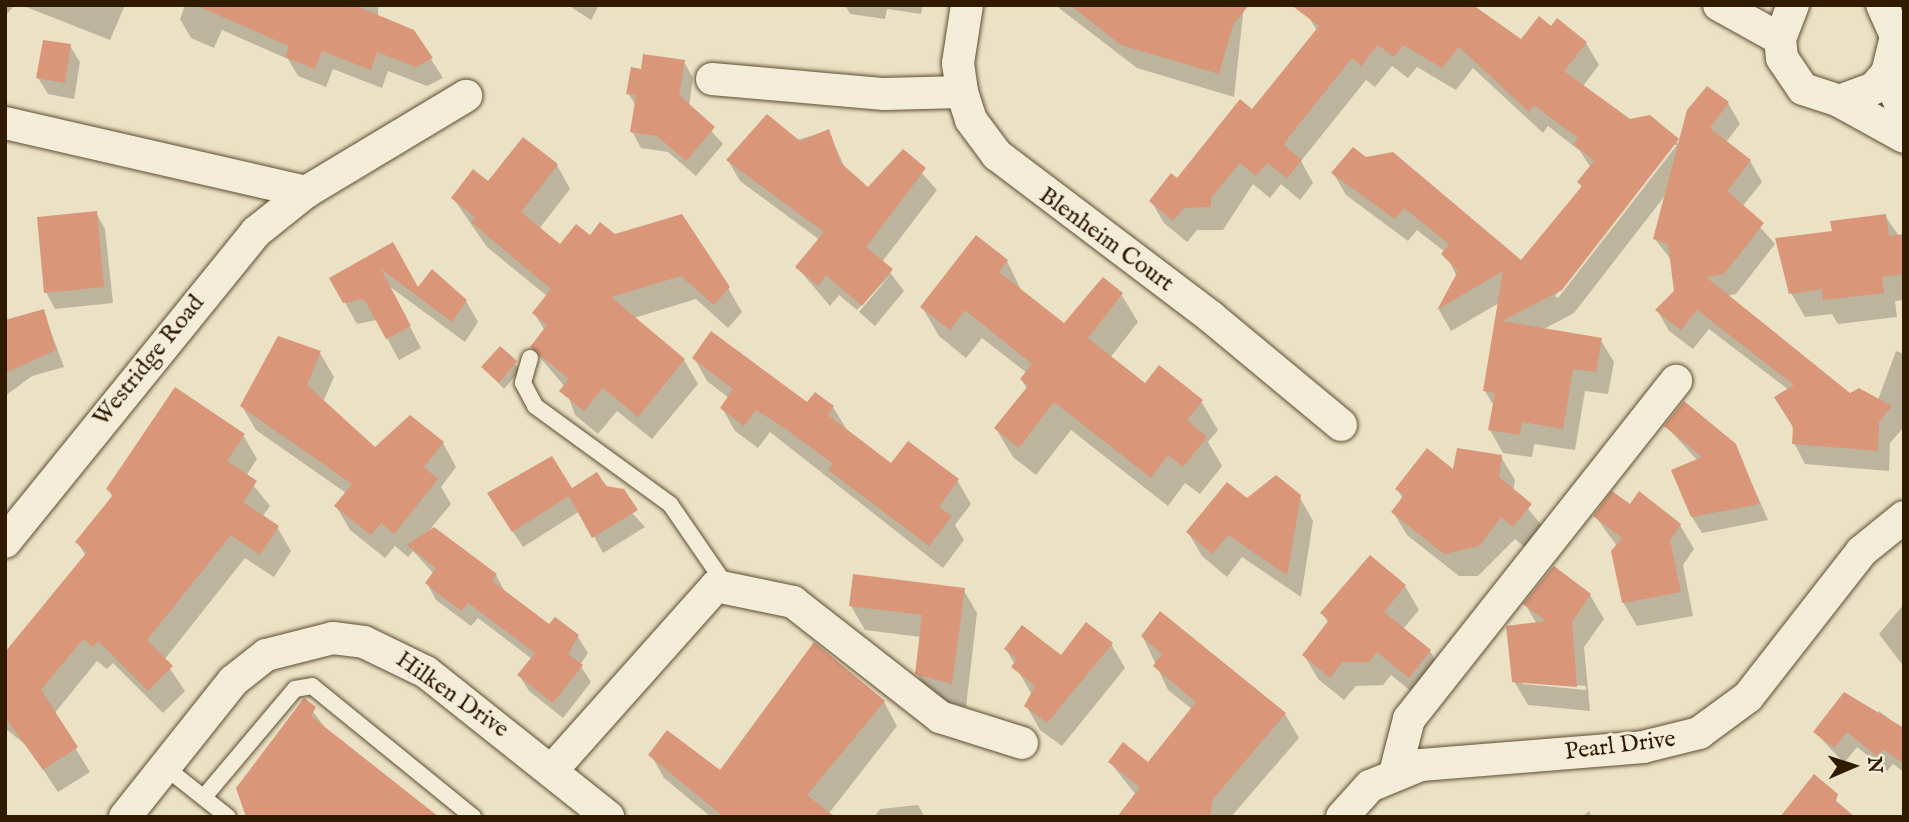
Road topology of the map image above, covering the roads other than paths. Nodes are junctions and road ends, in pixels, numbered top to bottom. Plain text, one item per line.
1 (967, 5) edge
2 (1719, 5) edge
3 (1793, 5) edge
4 (1890, 9) edge
5 (1780, 38) junction
6 (1887, 73) junction
7 (712, 79) dead end
8 (962, 92) junction
9 (466, 96) dead end
10 (1839, 101) junction
11 (1904, 113) edge
12 (5, 123) edge
13 (1904, 138) edge
14 (306, 192) junction
15 (530, 359) dead end
16 (1676, 381) dead end
17 (1341, 425) dead end
18 (1904, 517) edge
19 (5, 542) edge
20 (722, 587) junction
21 (1022, 743) dead end
22 (165, 767) junction
23 (553, 769) junction
24 (1395, 773) junction
25 (204, 797) junction
26 (596, 813) edge
27 (125, 817) edge
28 (228, 817) edge
29 (473, 817) edge
30 (1342, 817) edge

1 - 8 street, Blenheim Court
2 - 5 street
3 - 5 street
4 - 6 street
5 - 10 street
6 - 10 street
6 - 11 street
7 - 8 street
8 - 17 street, Blenheim Court
9 - 14 street, Westridge Road
10 - 13 street
12 - 14 street
14 - 19 street, Westridge Road
15 - 20 lane
16 - 24 street
18 - 24 street, Pearl Drive
20 - 21 street
20 - 23 street
22 - 23 street, Hilken Drive
22 - 25 lane
22 - 27 street, Hilken Drive
23 - 26 street, Hilken Drive
24 - 30 street, Pearl Drive
25 - 28 lane
25 - 29 lane

